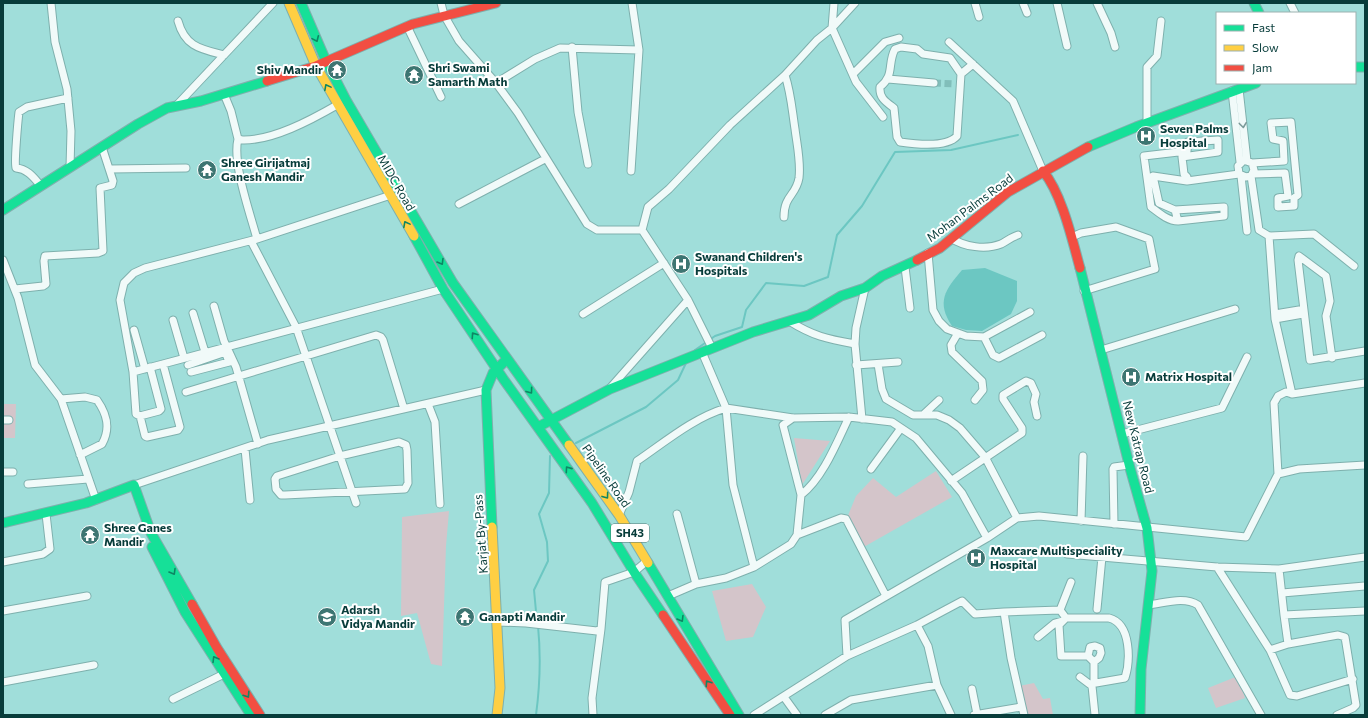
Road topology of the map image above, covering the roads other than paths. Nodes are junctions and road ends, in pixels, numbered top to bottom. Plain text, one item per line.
1 (51, 3) edge
2 (274, 3) edge
3 (289, 3) edge
4 (301, 3) edge
5 (441, 3) edge
6 (496, 3) edge
7 (632, 3) edge
8 (834, 3) edge
9 (855, 3) edge
10 (975, 3) edge
11 (1023, 3) edge
12 (1057, 3) edge
13 (1097, 3) edge
14 (1254, 3) edge
15 (1290, 3) edge
16 (1258, 12) edge
17 (1294, 12) edge
18 (1027, 13) dead end
19 (444, 15) junction
20 (978, 17) dead end
21 (178, 21) dead end
22 (1161, 21) dead end
23 (407, 26) junction
24 (832, 28) junction
25 (898, 38) dead end
26 (949, 42) dead end
27 (1067, 46) dead end
28 (572, 47) junction
29 (1115, 47) dead end
30 (639, 50) junction
31 (224, 55) junction
32 (326, 61) junction
33 (973, 64) junction
34 (316, 66) junction
35 (853, 74) junction
36 (961, 74) junction
37 (785, 75) junction
38 (888, 79) junction
39 (496, 83) junction
40 (934, 83) tunnel mouth
41 (1253, 84) edge
42 (1235, 90) junction
43 (224, 94) junction
44 (441, 97) dead end
45 (68, 98) junction
46 (337, 105) junction
47 (176, 106) junction
48 (883, 117) dead end
49 (1147, 123) junction
50 (238, 139) junction
51 (102, 147) junction
52 (1182, 154) junction
53 (546, 159) junction
54 (1247, 162) junction
55 (588, 164) dead end
56 (70, 167) junction
57 (186, 168) dead end
58 (110, 169) junction
59 (631, 171) dead end
60 (1043, 171) junction
61 (1240, 175) junction
62 (1252, 175) junction
63 (1187, 181) junction
64 (42, 186) junction
65 (390, 195) junction
66 (459, 204) dead end
67 (3, 210) edge
68 (1175, 210) junction
69 (784, 217) dead end
70 (1178, 221) junction
71 (642, 230) junction
72 (1247, 231) dead end
73 (1018, 235) dead end
74 (1269, 236) junction
75 (1072, 237) junction
76 (951, 238) junction
77 (255, 239) junction
78 (928, 253) junction
79 (3, 260) edge
80 (664, 263) junction
81 (1354, 266) dead end
82 (905, 267) junction
83 (865, 288) junction
84 (15, 289) junction
85 (443, 289) junction
86 (1084, 292) junction
87 (688, 300) junction
88 (214, 306) dead end
89 (910, 308) dead end
90 (1235, 309) dead end
91 (1030, 312) dead end
92 (1303, 312) junction
93 (193, 314) dead end
94 (583, 314) dead end
95 (1275, 316) junction
96 (173, 320) dead end
97 (789, 321) junction
98 (296, 327) junction
99 (134, 330) dead end
100 (958, 333) junction
101 (1042, 335) dead end
102 (984, 337) junction
103 (855, 344) junction
104 (711, 345) junction
105 (227, 347) junction
106 (1102, 350) junction
107 (1365, 351) edge
108 (218, 352) junction
109 (700, 352) junction
110 (204, 355) junction
111 (306, 356) junction
112 (1247, 357) dead end
113 (1332, 358) junction
114 (188, 360) junction
115 (506, 360) junction
116 (231, 362) junction
117 (898, 362) dead end
118 (164, 364) junction
119 (878, 364) junction
120 (856, 365) junction
121 (496, 367) junction
122 (147, 368) junction
123 (133, 372) junction
124 (191, 372) dead end
125 (238, 376) junction
126 (1365, 383) edge
127 (610, 389) junction
128 (486, 390) junction
129 (186, 392) dead end
130 (1292, 394) junction
131 (60, 399) junction
132 (938, 400) dead end
133 (975, 400) dead end
134 (428, 404) junction
135 (726, 408) junction
136 (404, 409) junction
137 (924, 414) junction
138 (140, 416) junction
139 (1037, 416) dead end
140 (849, 417) junction
141 (792, 418) junction
142 (862, 418) junction
143 (550, 419) junction
144 (330, 426) junction
145 (538, 426) junction
146 (901, 428) junction
147 (1122, 434) junction
148 (258, 444) junction
149 (245, 449) junction
150 (80, 454) junction
151 (340, 456) junction
152 (1084, 456) dead end
153 (985, 457) junction
154 (1129, 465) junction
155 (1365, 465) edge
156 (871, 469) dead end
157 (3, 472) edge
158 (13, 472) dead end
159 (1278, 474) junction
160 (88, 478) junction
161 (951, 481) junction
162 (28, 484) dead end
163 (131, 487) junction
164 (352, 490) junction
165 (801, 494) junction
166 (96, 500) junction
167 (250, 500) dead end
168 (356, 503) dead end
169 (440, 504) dead end
170 (46, 514) junction
171 (677, 514) dead end
172 (619, 515) junction
173 (1017, 518) junction
174 (1081, 521) junction
175 (3, 523) edge
176 (1114, 524) junction
177 (1147, 528) junction
178 (797, 535) junction
179 (987, 538) junction
180 (1067, 554) dead end
181 (1102, 557) junction
182 (1365, 557) edge
183 (647, 561) junction
184 (3, 562) edge
185 (1152, 562) junction
186 (754, 567) junction
187 (1217, 568) junction
188 (1279, 569) junction
189 (634, 572) junction
190 (1071, 582) dead end
191 (696, 584) junction
192 (1365, 586) edge
193 (1282, 593) junction
194 (87, 596) dead end
195 (668, 596) junction
196 (886, 596) junction
197 (1148, 605) junction
198 (1097, 609) dead end
199 (1060, 610) junction
200 (3, 611) edge
201 (1365, 611) edge
202 (1004, 612) junction
203 (1284, 615) junction
204 (1064, 619) junction
205 (498, 622) junction
206 (917, 625) junction
207 (601, 629) junction
208 (1038, 636) dead end
209 (1288, 644) junction
210 (1270, 650) junction
211 (847, 656) junction
212 (1088, 656) junction
213 (1094, 662) junction
214 (94, 665) dead end
215 (224, 674) junction
216 (1080, 677) dead end
217 (1353, 679) junction
218 (3, 682) edge
219 (937, 685) junction
220 (972, 689) dead end
221 (784, 697) junction
222 (173, 699) dead end
223 (1021, 707) junction
224 (251, 715) edge
225 (260, 715) edge
226 (497, 715) edge
227 (593, 715) edge
228 (730, 715) edge
229 (738, 715) edge
230 (754, 715) edge
231 (797, 715) edge
232 (825, 715) edge
233 (951, 715) edge
234 (976, 715) edge
235 (1024, 715) edge
236 (1095, 715) edge
237 (1140, 715) edge
238 (1262, 715) edge
239 (1337, 715) edge

1 - 45 street
2 - 31 street
3 - 34 street, MIDC Road
4 -> 32 street, MIDC Road
5 - 19 street
6 - 19 street
7 - 30 street
8 - 24 street
9 - 24 street
10 - 20 street
11 - 18 street
12 - 27 street
13 - 29 street
14 - 16 street
15 - 17 street
19 - 23 street
19 - 39 street
21 - 31 street
22 - 49 street
23 - 32 street
23 - 44 street
24 - 35 street
24 - 37 street
25 - 35 street
26 - 33 street
28 - 30 street
28 - 39 street
28 - 55 street
30 - 59 street
31 - 47 street
32 - 34 street
32 -> 115 street, MIDC Road
33 - 36 street
33 - 60 street
34 - 43 street
46 -> 34 street, MIDC Road
35 - 48 street
36 - 38 street
36 - 38 street
37 - 69 street
37 - 71 street
38 - 40 street
39 - 53 street
41 - 42 street, Mohan Palms Road
42 - 49 street, Mohan Palms Road
42 - 54 street
43 - 47 street
43 - 50 street
45 - 56 street
45 - 64 street
46 - 50 street
46 - 65 street, MIDC Road
47 - 51 street
49 - 60 street, Mohan Palms Road
50 - 77 street
51 - 56 street
51 - 58 street
52 - 52 street
52 - 63 street
52 - 70 street
53 - 66 street
53 - 71 street
54 - 61 street
54 - 62 street
54 - 62 street
56 - 64 street
57 - 58 street
58 - 84 street
60 - 75 street, New Katrap Road
60 - 76 street, Mohan Palms Road
61 - 62 street
61 - 63 street
61 - 72 street
62 - 74 street
63 - 68 street
64 - 67 street
65 - 77 street
85 -> 65 street, MIDC Road
68 - 70 street
68 - 70 street
71 - 80 street
73 - 76 street
74 - 81 street
74 - 95 street
75 - 86 street, New Katrap Road
75 - 86 street
76 - 78 street, Mohan Palms Road
77 - 98 street
77 - 123 street
78 - 82 street, Mohan Palms Road
78 - 100 street
79 - 84 street
80 - 87 street
80 - 94 street
82 - 83 street, Mohan Palms Road
82 - 89 street
83 - 97 street, Mohan Palms Road
83 - 103 street
84 - 131 street
85 - 98 street
121 -> 85 street, MIDC Road
86 - 106 street, New Katrap Road
87 - 104 street
87 - 127 street
88 - 105 street
90 - 106 street
91 - 102 street
92 - 95 street
92 - 113 street
92 - 113 street
93 - 110 street
95 - 130 street
96 - 114 street
97 - 103 street
97 - 104 street, Mohan Palms Road
98 - 105 street
98 - 111 street
99 - 122 street
100 - 102 street
100 - 133 street
101 - 102 street
103 - 120 street
104 - 109 street, Mohan Palms Road
105 - 108 street
105 - 116 street
106 - 147 street, New Katrap Road
107 - 113 street
108 - 110 street
108 - 116 street
109 - 127 street
109 - 135 street
110 - 114 street
111 - 125 street
111 - 136 street
111 - 144 street
112 - 147 street
114 - 118 street
115 - 121 street
115 -> 143 street, Pipeline Road / SH43
116 - 124 street
116 - 125 street
117 - 119 street
118 - 122 street
118 - 138 street
119 - 120 street
119 - 137 street
120 - 142 street
121 - 128 street, Karjat By-Pass
121 - 145 street, SH43
122 - 123 street
122 - 138 street
123 - 138 street
125 - 129 street
125 - 148 street
126 - 130 street
127 - 143 street
128 - 134 street
128 - 205 street, Karjat By-Pass
130 - 159 street
131 - 150 street
131 - 150 street
132 - 137 street
134 - 136 street
134 - 169 street
135 - 141 street
135 - 172 street
135 - 186 street
136 - 144 street
137 - 153 street
139 - 153 street
140 - 141 street
140 - 142 street
140 - 165 street
141 - 165 street
142 - 146 street
143 - 145 street
143 -> 172 street, Pipeline Road / SH43
144 - 148 street
144 - 151 street
189 -> 145 street, SH43
146 - 156 street
146 - 161 street
147 - 154 street, New Katrap Road
148 - 149 street
149 - 163 street
149 - 167 street
150 - 160 street
151 - 164 street
151 - 164 street
151 - 164 street
152 - 174 street
153 - 161 street
153 - 173 street
154 - 176 street
154 - 177 street, New Katrap Road
155 - 159 street
157 - 158 street
159 - 177 street
160 - 162 street
160 - 166 street
161 - 179 street
163 - 166 street
215 -> 163 street
163 -> 225 street
164 - 168 street
165 - 178 street
166 - 170 street
170 - 175 street
170 - 184 street
171 - 191 street
172 - 183 street, Pipeline Road / SH43
173 - 174 street
173 - 179 street
174 - 176 street
176 - 177 street
177 - 185 street, New Katrap Road
178 - 186 street
178 - 196 street
179 - 196 street
180 - 181 street
181 - 185 street
181 - 198 street
182 - 188 street
183 - 189 street
183 - 195 street, Pipeline Road / SH43
185 - 187 street
185 - 197 street, New Katrap Road
186 - 191 street
187 - 188 street
187 - 210 street
188 - 193 street
189 - 207 street
228 -> 189 street, SH43
190 - 199 street
191 - 195 street
192 - 193 street
193 - 203 street
194 - 200 street
195 -> 229 street, Pipeline Road / SH43
196 - 211 street
197 - 237 street, New Katrap Road
197 - 238 street
199 - 202 street
199 - 204 street
201 - 203 street
202 - 206 street
202 - 223 street
203 - 209 street
204 - 208 street
204 - 212 street
204 - 213 street
205 - 207 street
205 - 226 street, Karjat By-Pass
206 - 211 street
206 - 219 street
207 - 227 street
209 - 210 street
209 - 217 street
210 - 217 street
211 - 221 street
212 - 213 street
212 - 213 street
214 - 218 street
215 - 222 street
215 - 224 street
216 - 236 street
217 - 239 street
219 - 232 street
219 - 233 street
220 - 234 street
221 - 230 street
221 - 231 street
223 - 234 street
223 - 235 street

